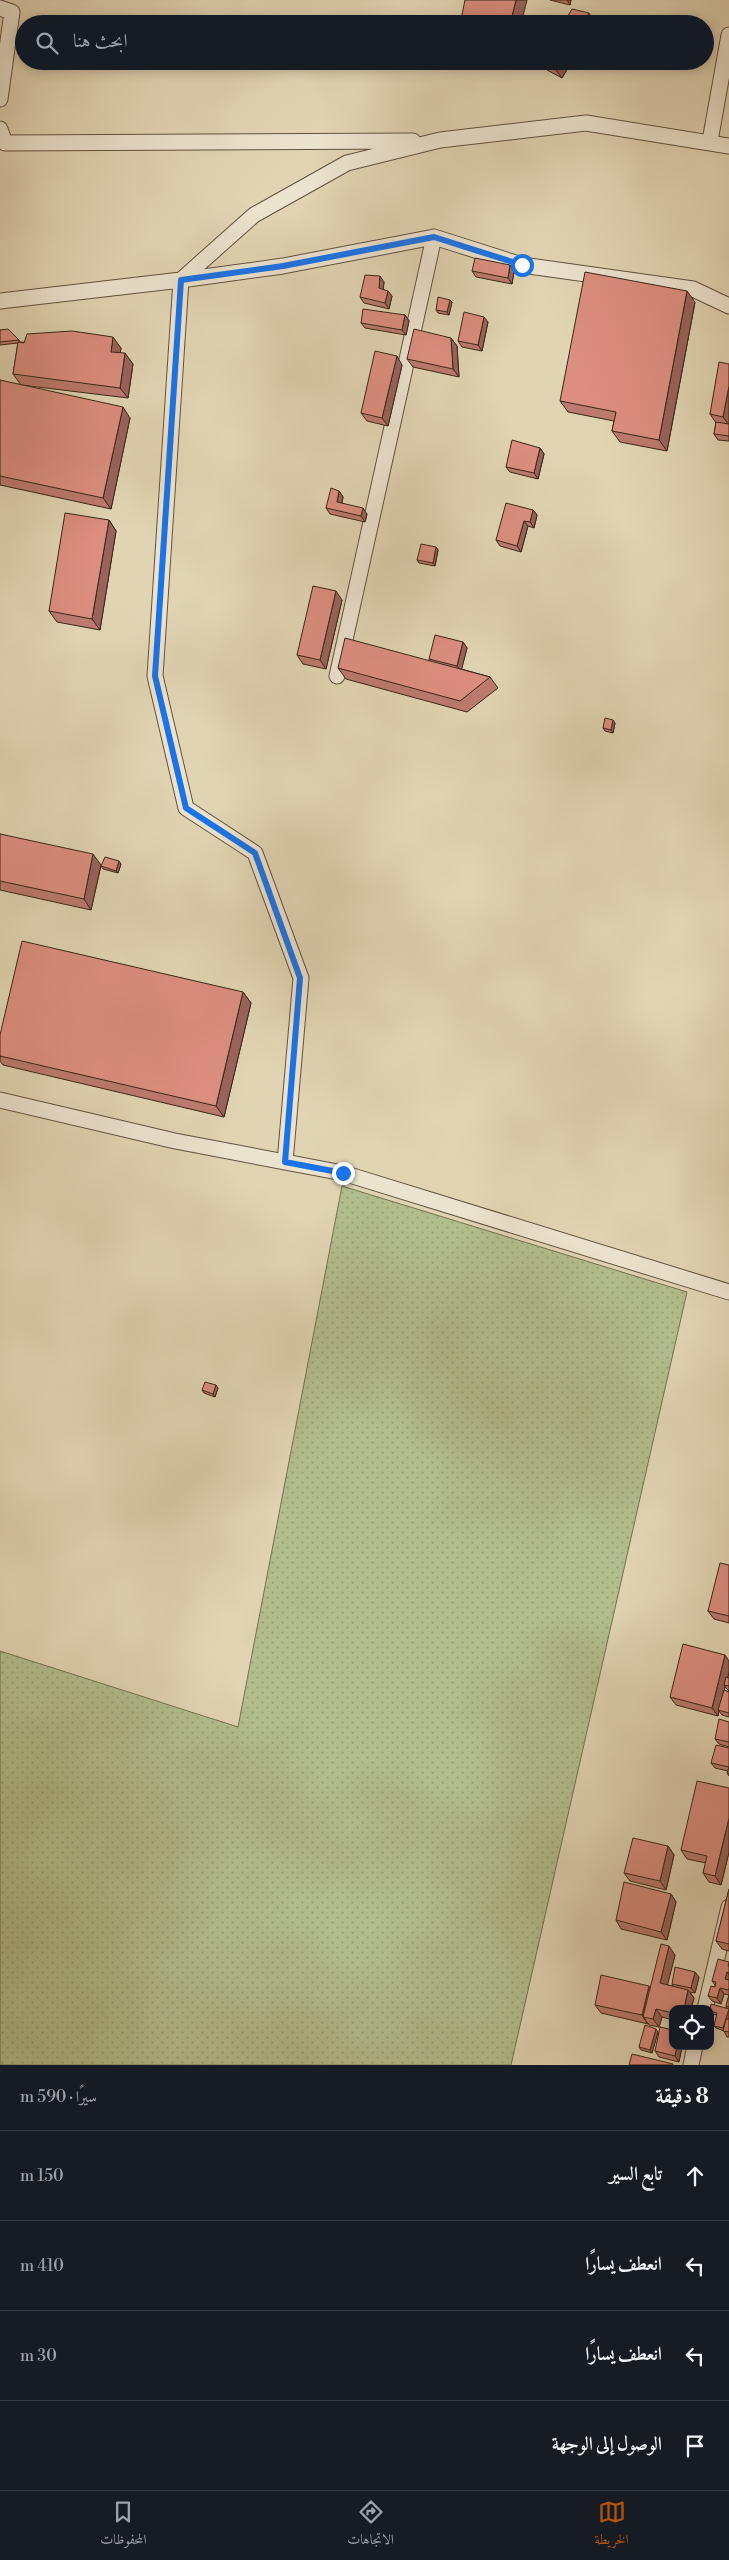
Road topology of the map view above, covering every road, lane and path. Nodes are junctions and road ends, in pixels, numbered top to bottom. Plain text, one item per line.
1 (0, 8) edge
2 (729, 35) edge
3 (0, 99) edge
4 (0, 130) edge
5 (440, 140) junction
6 (710, 141) junction
7 (729, 146) edge
8 (434, 237) junction
9 (181, 280) junction
10 (0, 301) edge
11 (729, 306) edge
12 (337, 676) edge
13 (0, 1100) edge
14 (285, 1162) junction
15 (729, 1292) edge
16 (729, 1907) edge
17 (723, 1961) edge
18 (706, 2005) edge
19 (694, 2050) edge
20 (691, 2065) edge

1 - 3 street
2 - 6 street
4 - 5 street
5 - 6 street
5 - 9 street
6 - 7 street
8 - 9 street
8 - 11 street
8 - 12 street
9 - 10 street
9 - 14 street
13 - 14 street
14 - 15 street
16 - 17 street
17 - 18 street
19 - 20 street

